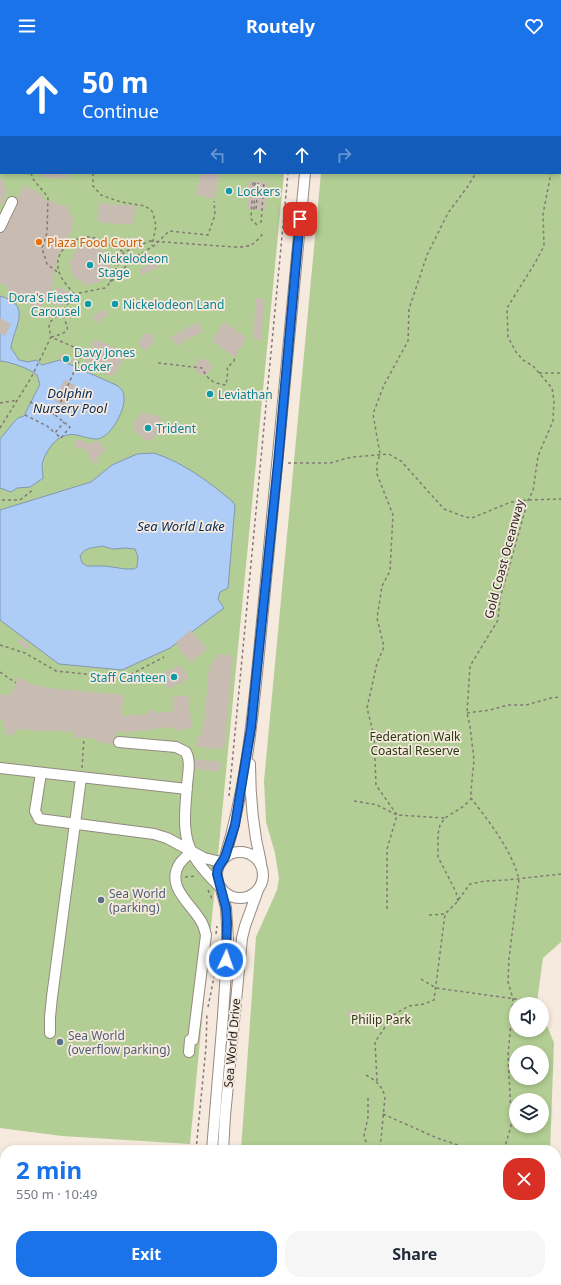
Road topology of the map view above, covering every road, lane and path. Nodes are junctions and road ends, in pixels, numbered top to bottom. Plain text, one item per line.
1 (31, 174) edge
2 (93, 174) edge
3 (288, 174) edge
4 (305, 174) edge
5 (475, 174) edge
6 (551, 174) edge
7 (264, 182) dead end
8 (258, 183) dead end
9 (214, 201) dead end
10 (12, 202) dead end
11 (261, 223) dead end
12 (257, 225) dead end
13 (0, 227) edge
14 (264, 232) dead end
15 (152, 246) junction
16 (124, 252) junction
17 (60, 274) junction
18 (109, 284) junction
19 (74, 294) junction
20 (65, 308) junction
21 (51, 337) junction
22 (235, 356) dead end
23 (158, 362) dead end
24 (539, 373) junction
25 (561, 373) edge
26 (18, 400) junction
27 (30, 402) dead end
28 (0, 403) edge
29 (24, 415) dead end
30 (55, 415) junction
31 (64, 422) junction
32 (0, 428) edge
33 (55, 433) junction
34 (380, 454) junction
35 (278, 463) junction
36 (34, 489) dead end
37 (561, 499) edge
38 (2, 500) dead end
39 (528, 500) junction
40 (0, 645) edge
41 (164, 657) dead end
42 (0, 672) edge
43 (16, 683) dead end
44 (561, 698) edge
45 (467, 713) junction
46 (251, 728) junction
47 (84, 738) dead end
48 (119, 742) dead end
49 (0, 768) edge
50 (41, 773) junction
51 (81, 773) junction
52 (187, 789) junction
53 (471, 798) junction
54 (229, 801) dead end
55 (354, 801) dead end
56 (397, 815) junction
57 (445, 818) junction
58 (75, 824) junction
59 (154, 834) junction
60 (186, 836) junction
61 (192, 852) junction
62 (223, 860) junction
63 (261, 863) junction
64 (206, 872) junction
65 (561, 874) edge
66 (184, 877) dead end
67 (519, 879) junction
68 (221, 888) junction
69 (208, 889) dead end
70 (258, 890) junction
71 (458, 901) junction
72 (215, 905) dead end
73 (387, 910) dead end
74 (444, 914) junction
75 (429, 915) dead end
76 (217, 920) dead end
77 (216, 936) dead end
78 (216, 944) dead end
79 (421, 979) dead end
80 (436, 988) junction
81 (512, 997) edge
82 (509, 998) edge
83 (50, 1034) dead end
84 (510, 1037) edge
85 (189, 1052) dead end
86 (366, 1075) dead end
87 (376, 1081) junction
88 (368, 1098) dead end
89 (383, 1114) junction
90 (196, 1145) edge
91 (212, 1145) edge
92 (223, 1145) edge
93 (367, 1145) edge
94 (380, 1145) edge
95 (458, 1145) edge
96 (505, 1145) edge

1 - 17 path
2 - 15 path
3 - 54 path
4 - 35 street
5 - 34 path
6 - 24 path, Gold Coast Oceanway
7 - 11 path
8 - 12 path
9 - 15 path
10 - 13 street
14 - 16 path, bridge
15 - 18 path
16 - 17 path
16 - 18 path
17 - 19 path
18 - 19 path
19 - 20 path
20 - 21 path
20 - 21 path
21 - 26 path
21 - 30 path
22 - 23 path
24 - 25 path
24 - 39 path, Gold Coast Oceanway
26 - 28 path
26 - 32 path
27 - 30 path
29 - 33 path
30 - 31 path
31 - 33 path
31 - 33 path
34 - 35 path
34 - 39 path
34 - 56 path
35 - 46 street
36 - 38 path
37 - 39 path
39 - 45 path, Gold Coast Oceanway
40 - 41 path
42 - 43 path
44 - 45 path
45 - 53 path, Gold Coast Oceanway
46 - 62 street
46 - 63 street
47 - 51 path
48 - 52 street
49 - 50 street
50 - 51 street
50 - 58 street
51 - 52 street
51 - 58 street
52 - 60 street
53 - 57 path
53 - 67 path
55 - 56 path
56 - 57 path
56 - 73 path
57 - 71 path
58 - 59 street
58 - 83 street
59 - 60 street
59 - 61 street
60 - 61 street
61 - 62 street
61 - 64 street
61 - 85 street
62 - 63 street
62 - 68 street
63 - 70 street
64 - 66 path
64 - 68 street
65 - 67 path
67 - 71 path
67 - 81 path
68 - 70 street
68 - 91 street, Sea World Drive
69 - 72 path
70 - 92 street, Sea World Drive
71 - 74 path
74 - 75 path
74 - 80 path
76 - 77 path
78 - 90 path
79 - 80 path
80 - 82 path
80 - 87 path
84 - 96 path
86 - 87 path
87 - 89 path
88 - 93 path
89 - 94 path
89 - 95 path

